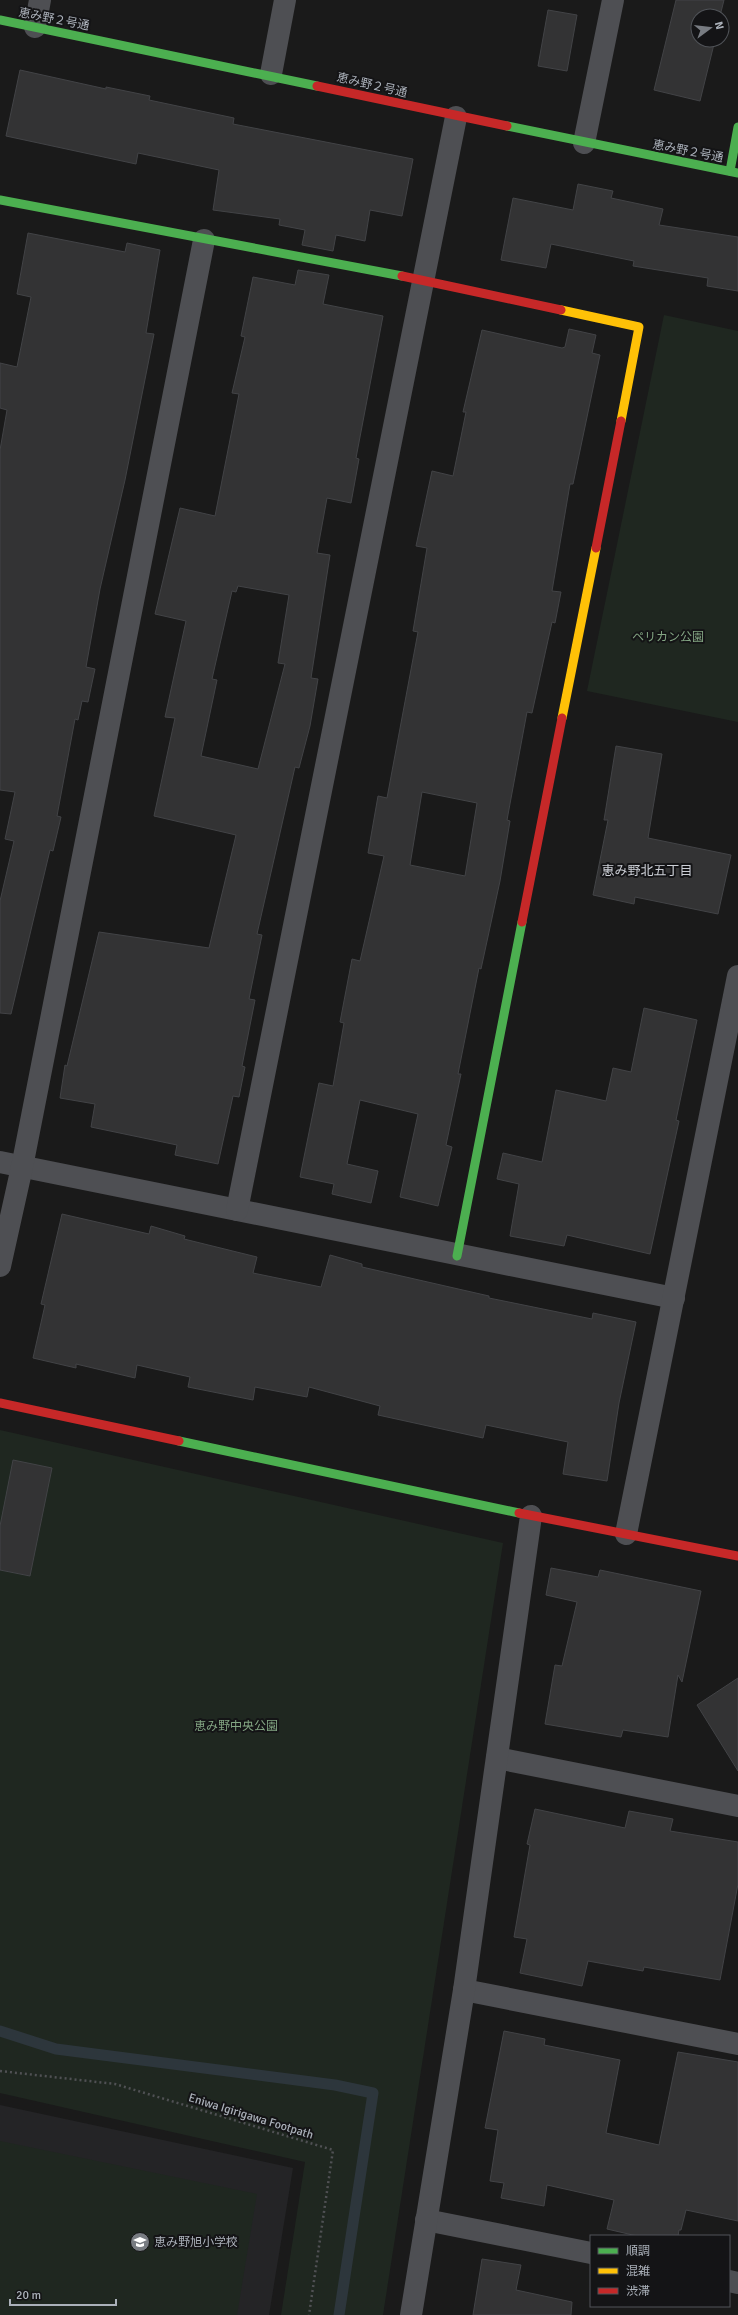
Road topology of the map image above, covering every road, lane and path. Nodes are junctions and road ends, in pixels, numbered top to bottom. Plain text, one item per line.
1 (40, 0) edge
2 (285, 0) edge
3 (613, 0) edge
4 (0, 20) edge
5 (35, 27) junction
6 (271, 74) junction
7 (456, 117) junction
8 (738, 127) edge
9 (584, 143) junction
10 (734, 172) edge
11 (0, 200) edge
12 (204, 240) junction
13 (424, 280) junction
14 (738, 976) edge
15 (0, 1162) edge
16 (22, 1167) junction
17 (237, 1210) junction
18 (457, 1256) junction
19 (0, 1266) edge
20 (674, 1298) junction
21 (0, 1403) edge
22 (531, 1516) junction
23 (626, 1534) junction
24 (738, 1556) edge
25 (497, 1758) junction
26 (738, 1806) edge
27 (464, 1990) junction
28 (738, 2044) edge
29 (0, 2071) edge
30 (426, 2220) junction
31 (590, 2253) edge
32 (309, 2315) edge
33 (410, 2315) edge

1 - 5 street
2 - 6 street
3 - 9 street
4 - 5 street, 恵み野２号通
5 - 6 street, 恵み野２号通
6 - 7 street, 恵み野２号通
7 - 9 street, 恵み野２号通
7 - 13 street
8 - 10 street
9 - 10 street, 恵み野２号通
11 - 12 street
12 - 13 street
12 - 16 street
13 - 17 street
13 - 18 street
14 - 20 street
15 - 16 street
16 - 17 street
16 - 19 street
17 - 18 street
18 - 20 street
20 - 23 street
21 - 22 street
22 - 23 street
22 - 25 street
23 - 24 street
25 - 26 street
25 - 27 street
27 - 28 street
27 - 30 street
29 - 32 path, Eniwa Igirigawa Footpath
30 - 31 street
30 - 33 street

